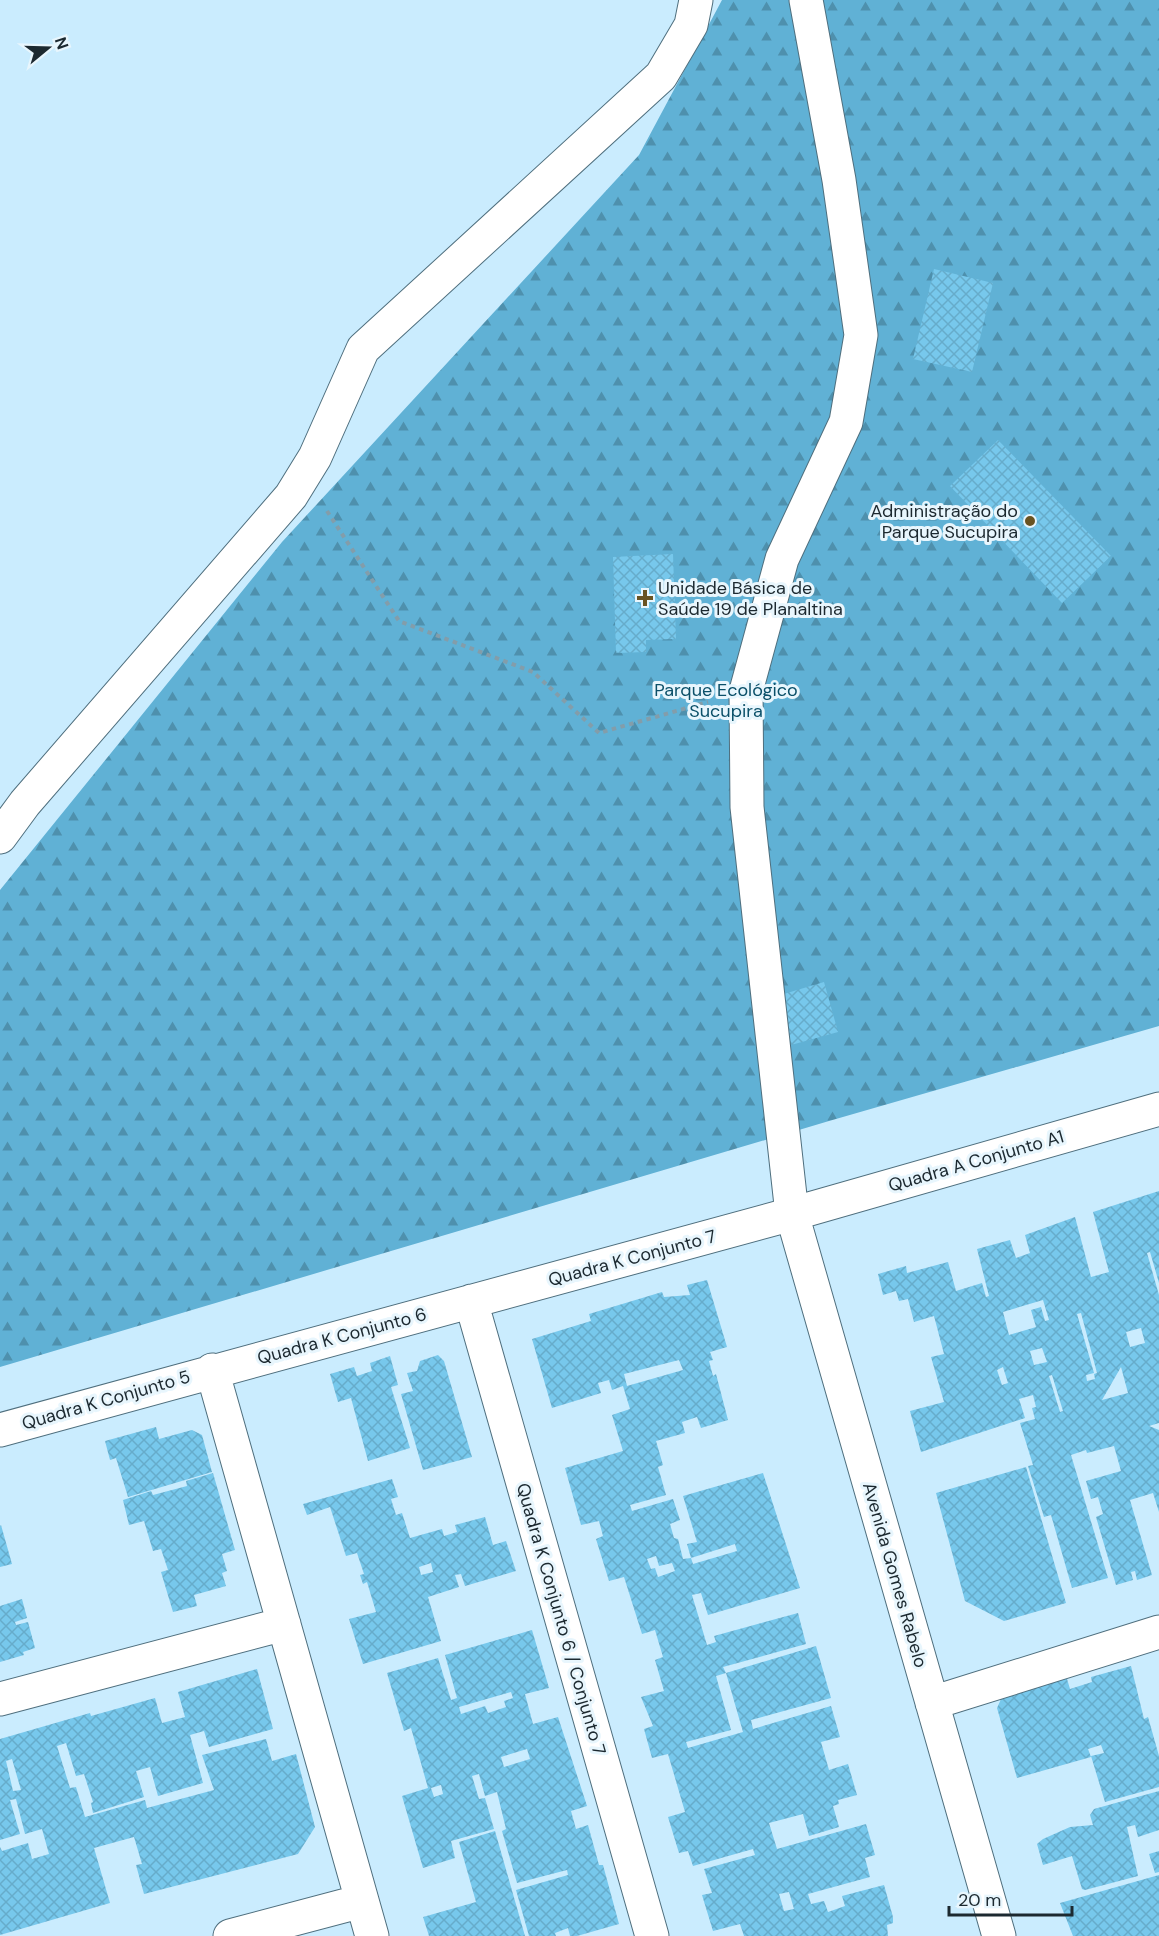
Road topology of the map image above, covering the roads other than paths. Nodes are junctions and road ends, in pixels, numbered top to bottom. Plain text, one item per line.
1 (696, 0) edge
2 (806, 0) edge
3 (0, 837) edge
4 (1159, 1109) edge
5 (792, 1214) junction
6 (471, 1301) junction
7 (212, 1370) junction
8 (0, 1430) edge
9 (284, 1624) junction
10 (1159, 1632) edge
11 (0, 1699) edge
12 (932, 1703) junction
13 (362, 1901) junction
14 (230, 1936) edge
15 (372, 1936) edge
16 (652, 1936) edge
17 (999, 1936) edge

1 - 3 street
2 - 5 street, Avenida Gomes Rabelo
4 - 5 street, Quadra A Conjunto A1
5 - 6 street, Quadra K Conjunto 7
5 - 12 street, Avenida Gomes Rabelo
6 - 7 street, Quadra K Conjunto 6
6 - 16 street, Quadra K Conjunto 6 / Conjunto 7
7 - 8 street, Quadra K Conjunto 5
7 - 9 street
9 - 11 street
9 - 13 street
10 - 12 street
12 - 17 street, Avenida Gomes Rabelo
13 - 14 street
13 - 15 street

